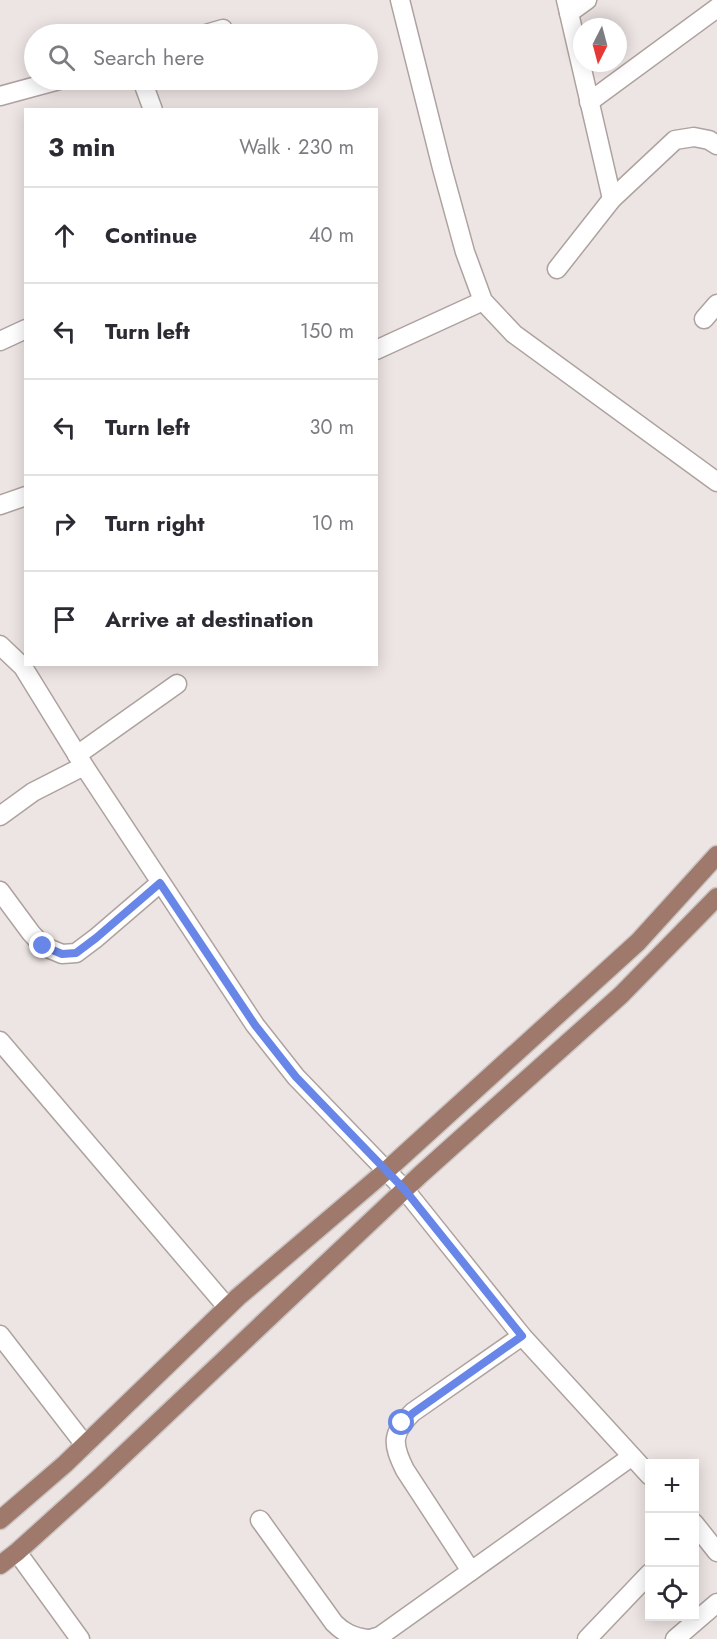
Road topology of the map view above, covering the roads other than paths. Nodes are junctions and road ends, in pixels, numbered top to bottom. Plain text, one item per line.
1 (400, 0) edge
2 (587, 0) edge
3 (567, 7) edge
4 (717, 8) edge
5 (24, 89) edge
6 (146, 90) edge
7 (0, 96) edge
8 (589, 102) junction
9 (152, 108) edge
10 (717, 145) edge
11 (612, 198) junction
12 (558, 269) dead end
13 (483, 301) junction
14 (717, 304) edge
15 (704, 319) dead end
16 (24, 334) edge
17 (0, 341) edge
18 (378, 349) edge
19 (717, 482) edge
20 (24, 497) edge
21 (0, 505) edge
22 (0, 645) edge
23 (177, 684) dead end
24 (80, 761) junction
25 (0, 816) edge
26 (717, 855) edge
27 (160, 883) junction
28 (0, 891) edge
29 (717, 897) edge
30 (0, 1041) edge
31 (387, 1170) junction
32 (405, 1190) junction
33 (227, 1307) junction
34 (0, 1335) edge
35 (522, 1336) junction
36 (85, 1445) junction
37 (631, 1457) junction
38 (645, 1471) edge
39 (0, 1520) edge
40 (260, 1520) dead end
41 (699, 1529) edge
42 (17, 1552) junction
43 (717, 1552) edge
44 (0, 1564) edge
45 (471, 1571) junction
46 (645, 1578) edge
47 (717, 1603) edge
48 (80, 1639) edge
49 (369, 1639) edge
50 (587, 1639) edge
51 (675, 1639) edge

1 - 13 street
2 - 3 street
3 - 8 street
4 - 8 street
5 - 7 street
6 - 9 street
8 - 11 street
10 - 11 street
11 - 12 street
13 - 18 street
13 - 19 street
14 - 15 street
16 - 17 street
20 - 21 street
22 - 24 street
23 - 24 street
24 - 25 street
24 - 27 street
26 - 31 main road
27 - 28 street
27 - 31 street
29 - 32 main road
30 - 33 street
31 - 32 street
31 - 33 main road
32 - 35 street
32 - 42 main road
33 - 36 main road
34 - 36 street
35 - 37 street
35 - 45 street
36 - 39 main road
37 - 38 street
37 - 45 street
40 - 49 street
41 - 43 street
42 - 44 main road
42 - 48 street
45 - 49 street
46 - 50 street
47 - 51 street

